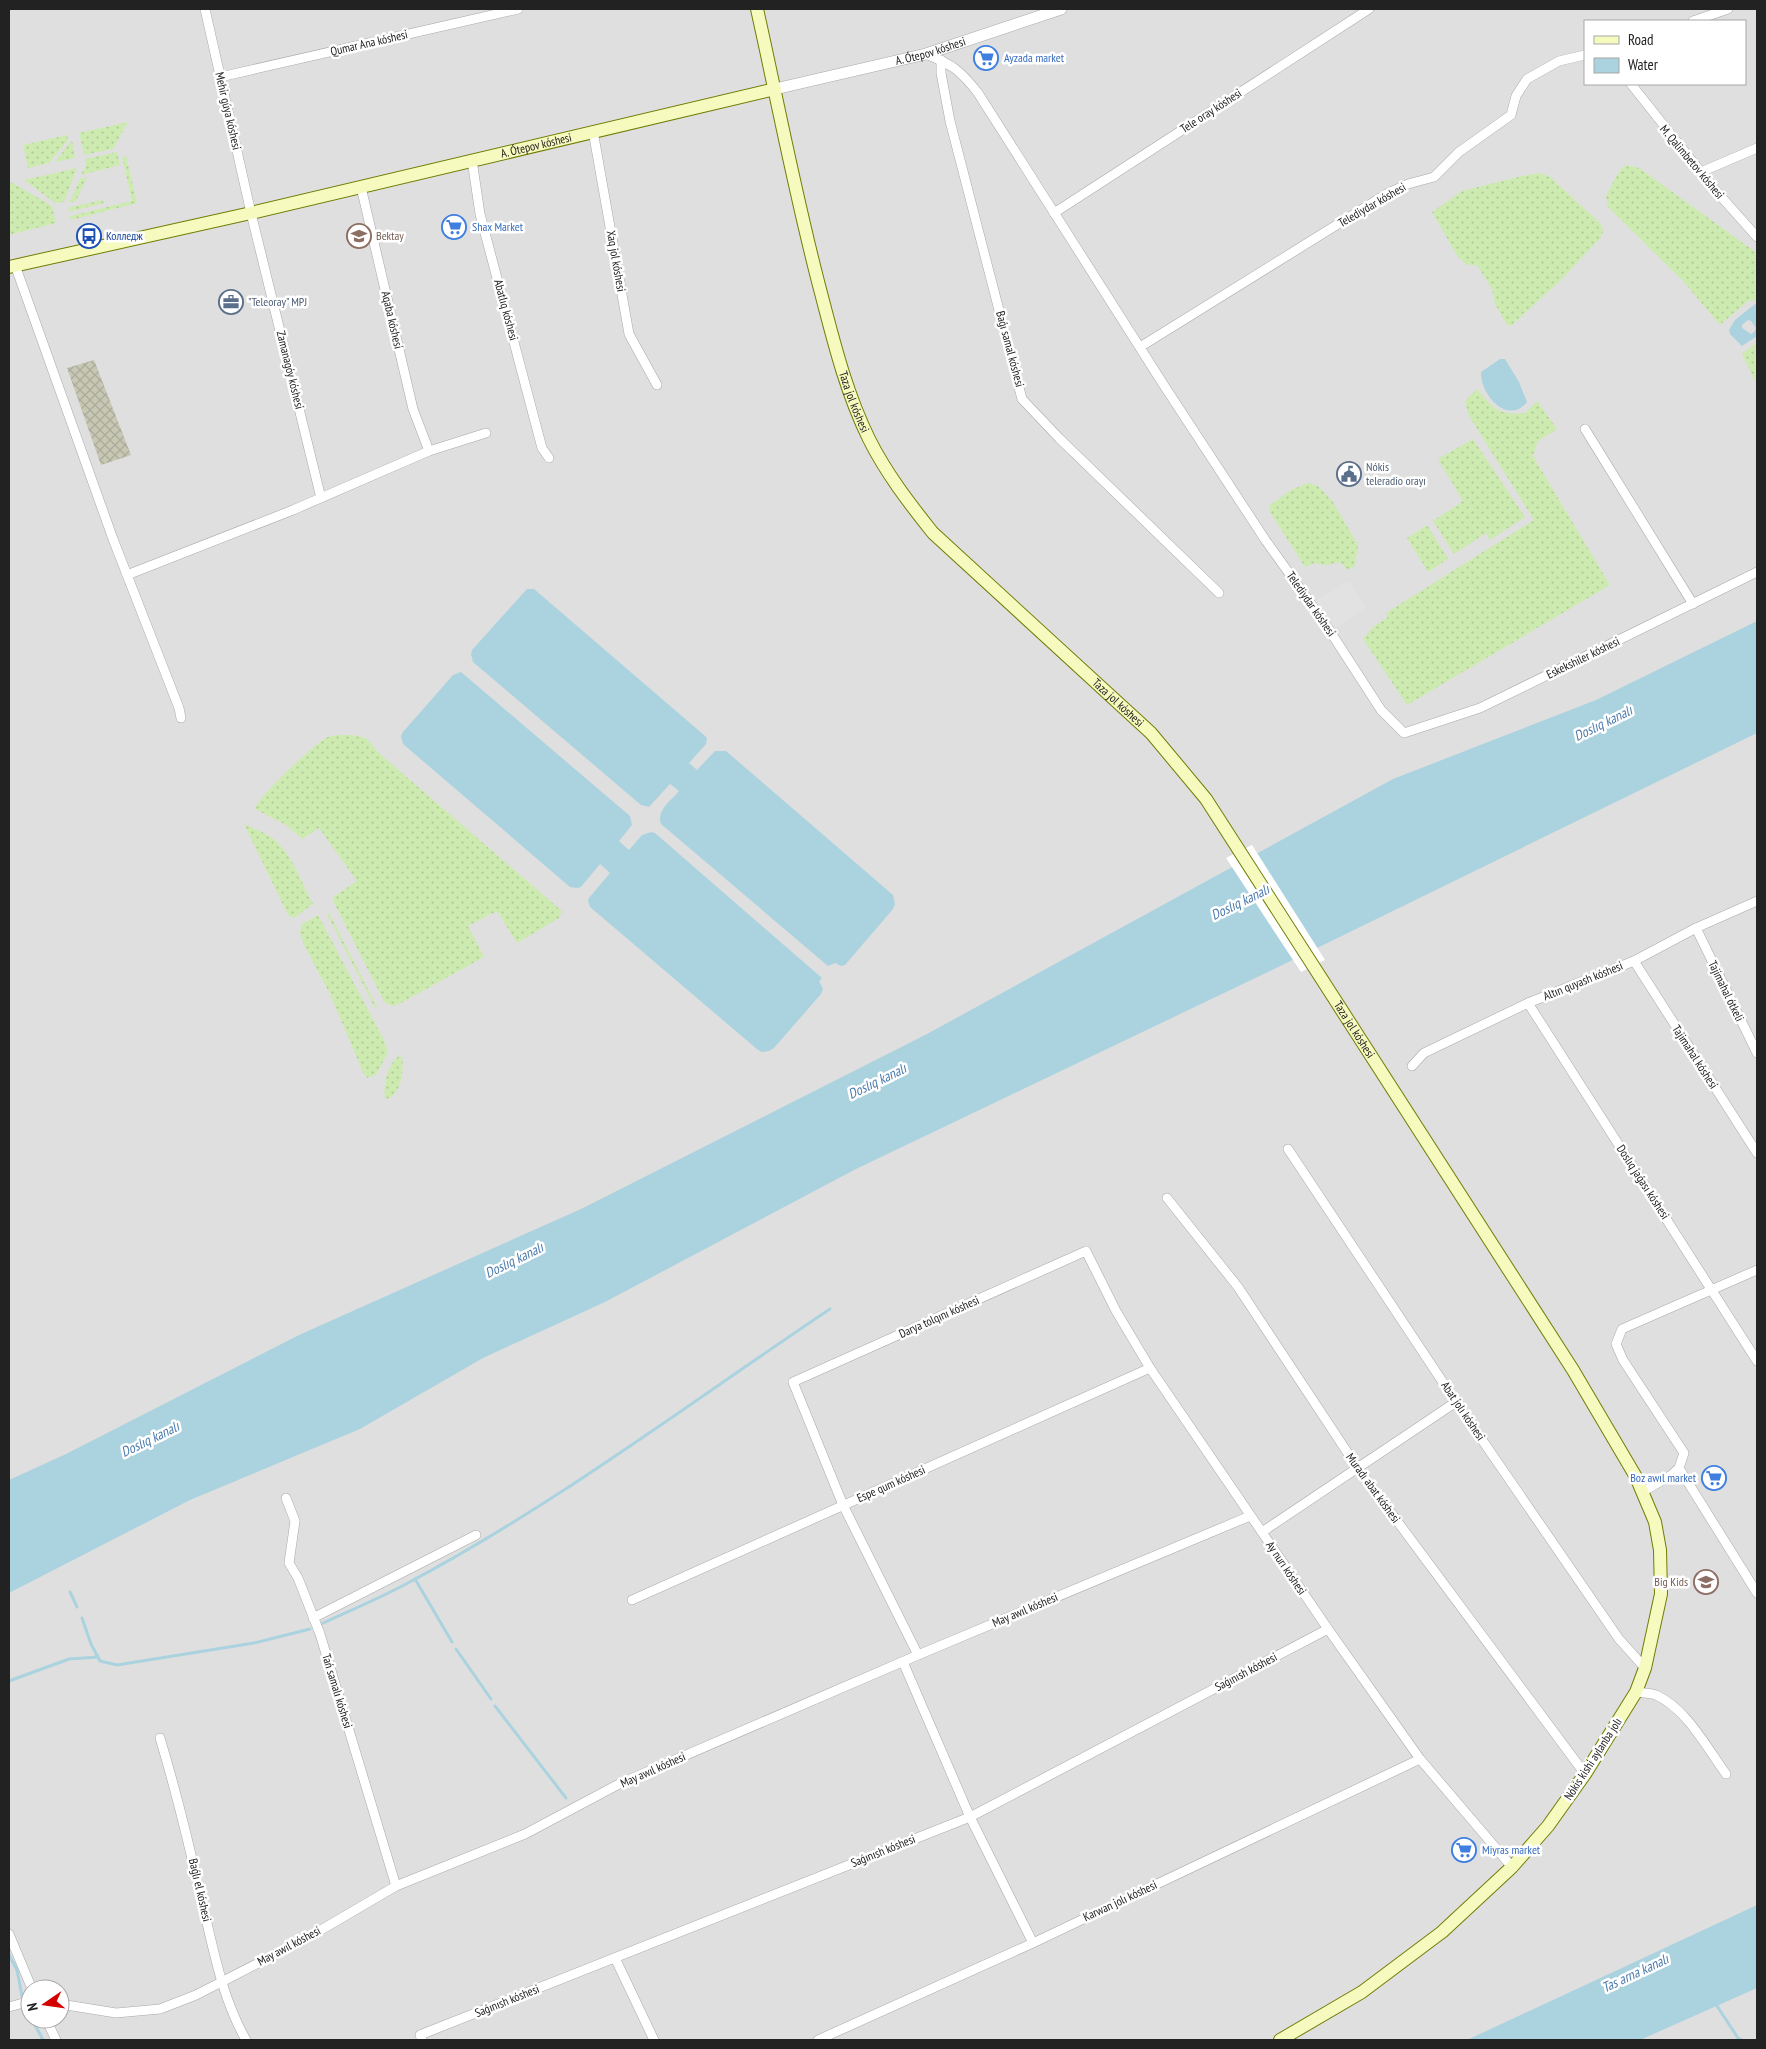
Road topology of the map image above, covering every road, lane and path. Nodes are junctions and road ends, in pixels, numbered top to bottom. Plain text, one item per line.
1 (205, 9) edge
2 (518, 9) edge
3 (757, 9) edge
4 (1061, 9) edge
5 (1369, 9) edge
6 (1728, 9) edge
7 (1696, 20) edge
8 (926, 54) junction
9 (1584, 55) edge
10 (941, 60) junction
11 (220, 77) junction
12 (1632, 85) edge
13 (775, 89) junction
14 (593, 131) junction
15 (1757, 148) edge
16 (472, 160) junction
17 (1701, 172) junction
18 (361, 186) junction
19 (251, 213) junction
20 (1054, 213) junction
21 (1757, 237) edge
22 (12, 266) edge
23 (1140, 347) junction
24 (657, 385) dead end
25 (1585, 429) dead end
26 (486, 433) dead end
27 (430, 451) junction
28 (549, 458) dead end
29 (321, 498) junction
30 (1757, 572) edge
31 (127, 575) junction
32 (1219, 593) dead end
33 (1693, 604) junction
34 (181, 718) dead end
35 (1404, 733) joint
36 (1757, 901) edge
37 (1696, 928) junction
38 (1634, 961) junction
39 (1528, 1003) junction
40 (1757, 1053) edge
41 (1412, 1066) dead end
42 (1288, 1149) dead end
43 (1757, 1153) edge
44 (1167, 1198) dead end
45 (1086, 1251) joint
46 (1757, 1270) edge
47 (1711, 1289) junction
48 (1757, 1361) edge
49 (1150, 1368) junction
50 (1573, 1370) joint
51 (1456, 1402) junction
52 (1357, 1467) junction
53 (1679, 1468) junction
54 (1642, 1492) junction
55 (286, 1498) dead end
56 (843, 1505) junction
57 (1250, 1516) junction
58 (1262, 1532) junction
59 (476, 1535) dead end
60 (1757, 1593) edge
61 (632, 1600) dead end
62 (313, 1618) junction
63 (1328, 1630) junction
64 (918, 1655) junction
65 (902, 1662) junction
66 (1645, 1668) junction
67 (1636, 1692) junction
68 (160, 1738) dead end
69 (1420, 1759) junction
70 (1586, 1774) junction
71 (1726, 1774) dead end
72 (970, 1817) junction
73 (1512, 1867) junction
74 (396, 1886) junction
75 (9, 1934) edge
76 (1033, 1943) junction
77 (614, 1958) junction
78 (28, 1979) edge
79 (221, 1982) junction
80 (70, 2006) edge
81 (421, 2038) edge
82 (246, 2040) edge
83 (654, 2040) edge
84 (818, 2040) edge
85 (1280, 2040) edge

1 - 11 street, Mehir gúyа kóshesi
2 - 11 street, Qumar Ana kóshesi
3 - 13 main road, Taza jol kóshesi
4 - 8 street, A. Ótepov kóshesi
5 - 20 street, Tele oray kóshesi
6 - 7 street
8 - 10 street, Telediydar kóshesi
8 - 13 street, A. Ótepov kóshesi
9 - 23 street, Telediydar kóshesi
10 - 20 street, Telediydar kóshesi
10 - 32 street, Baǵı samal kóshesi
11 - 19 street, Mehir gúyа kóshesi
12 - 17 street, M. Qalimbetov kóshesi
13 - 14 main road, A. Ótepov kóshesi
13 - 50 main road, Taza jol kóshesi
14 - 16 main road, A. Ótepov kóshesi
14 - 24 street, Xaq jol kóshesi
15 - 17 street
16 - 18 main road, A. Ótepov kóshesi
16 - 28 street, Abatlıq kóshesi
17 - 21 street, M. Qalimbetov kóshesi
18 - 19 main road, A. Ótepov kóshesi
18 - 27 street, Aqaba kóshesi
19 - 22 main road, A. Ótepov kóshesi
19 - 29 street, Zamanagóy kóshesi
20 - 23 street, Telediydar kóshesi
22 - 31 street
23 - 35 street, Telediydar kóshesi
25 - 33 street
26 - 27 street
27 - 29 street
29 - 31 street
30 - 33 street, Eskekshiler kóshesi
31 - 34 street
33 - 35 street, Eskekshiler kóshesi
36 - 37 street, Altın quyash kóshesi
37 - 38 street, Altın quyash kóshesi
37 - 40 street, Tajimahal ótkeli
38 - 39 street, Altın quyash kóshesi
38 - 43 street, Tajimahal kóshesi
39 - 41 street, Altın quyash kóshesi
39 - 47 street, Doslıq jaǵası kóshesi
42 - 51 street, Abat jolı kóshesi
44 - 52 street, Muradı abat kóshesi
45 - 49 street, Ay nurı kóshesi
45 - 56 street, Darya tolqını kóshesi
46 - 47 street
47 - 48 street, Doslıq jaǵası kóshesi
47 - 53 street
49 - 56 street, Espe qum kóshesi
49 - 57 street, Ay nurı kóshesi
50 - 54 main road, Nókis kishi aylanba jolı
51 - 52 street
51 - 66 street, Abat jolı kóshesi
52 - 58 street
52 - 70 street, Muradı abat kóshesi
53 - 54 street
53 - 60 street
54 - 66 main road, Nókis kishi aylanba jolı
55 - 62 street, Tań samalı kóshesi
56 - 61 street, Espe qum kóshesi
56 - 64 street
57 - 58 street, Ay nurı kóshesi
57 - 64 street, May awıl kóshesi
58 - 63 street, Ay nurı kóshesi
59 - 62 street
62 - 74 street, Tań samalı kóshesi
63 - 69 street, Ay nurı kóshesi
63 - 72 street, Saǵınısh kóshesi
64 - 65 street, May awıl kóshesi
65 - 72 street
65 - 74 street, May awıl kóshesi
66 - 67 main road, Nókis kishi aylanba jolı
67 - 70 main road, Nókis kishi aylanba jolı
67 - 71 street
68 - 79 street, Baǵlı el kóshesi
69 - 73 street, Ay nurı kóshesi
69 - 76 street, Karwan jolı kóshesi
70 - 73 main road, Nókis kishi aylanba jolı
72 - 76 street
72 - 77 street, Saǵınısh kóshesi
73 - 85 main road, Nókis kishi aylanba jolı
74 - 79 street, May awıl kóshesi
75 - 78 street
76 - 84 street, Karwan jolı kóshesi
77 - 81 street, Saǵınısh kóshesi
77 - 83 street
79 - 80 street, May awıl kóshesi
79 - 82 street, Baǵlı el kóshesi

